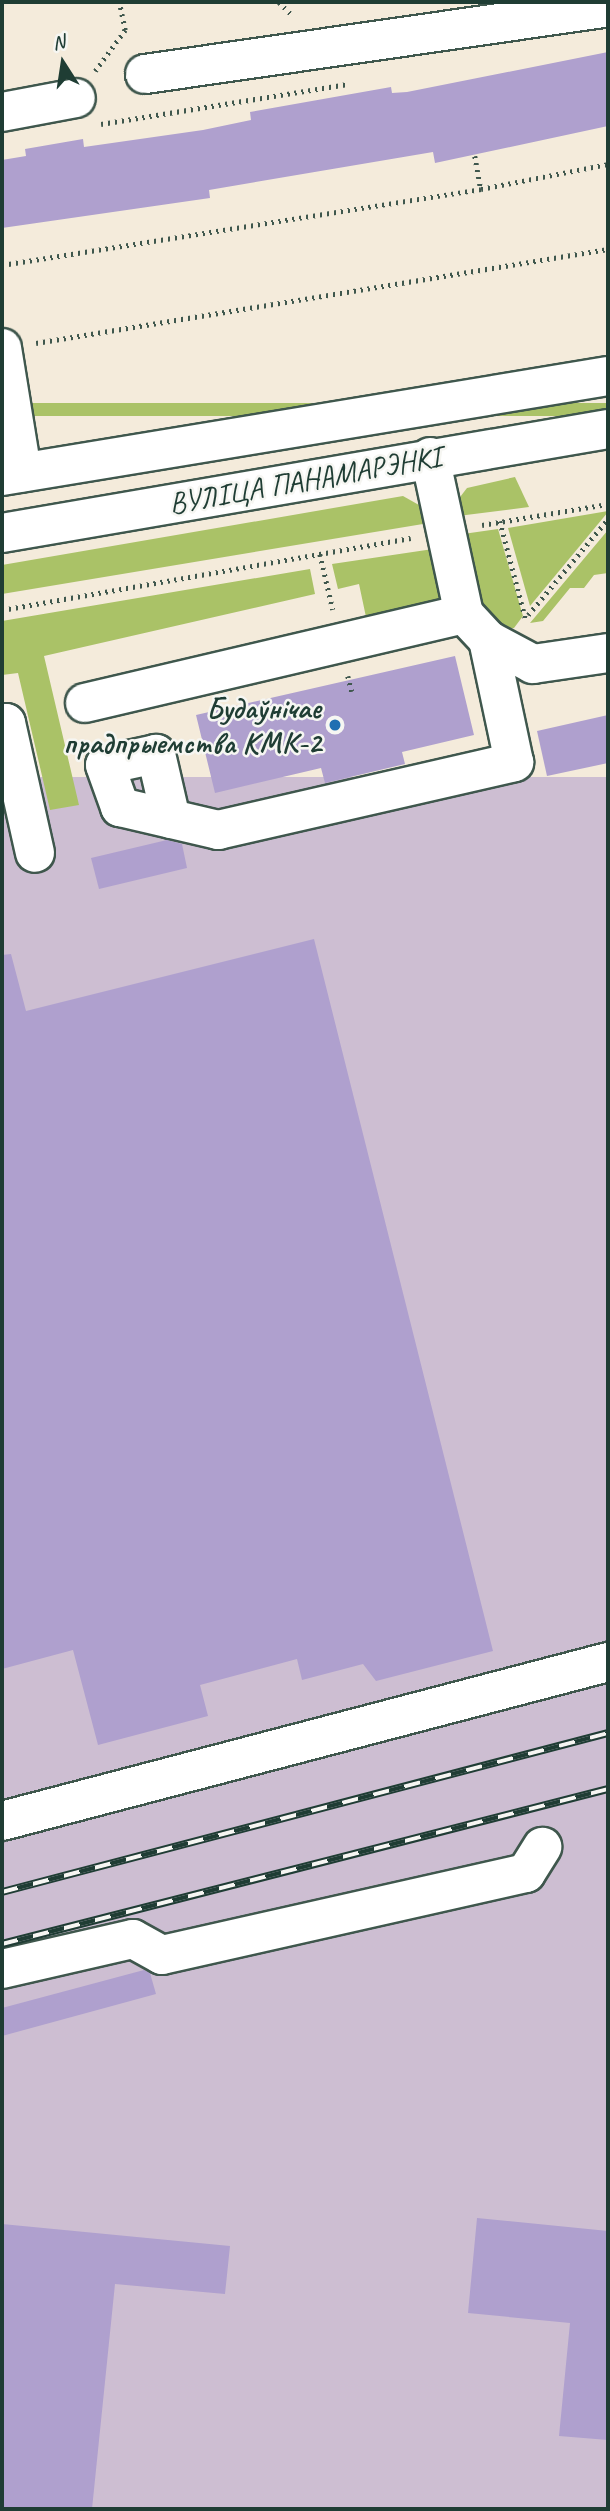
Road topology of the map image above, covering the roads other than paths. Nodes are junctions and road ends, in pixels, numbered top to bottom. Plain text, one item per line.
1 (608, 6) edge
2 (145, 74) dead end
3 (87, 111) road end
4 (2, 112) edge
5 (2, 349) edge
6 (608, 376) edge
7 (608, 429) edge
8 (430, 457) junction
9 (12, 474) edge
10 (2, 533) edge
11 (487, 635) junction
12 (608, 653) edge
13 (85, 704) dead end
14 (2, 724) edge
15 (171, 819) dead end
16 (35, 853) dead end
17 (608, 1661) edge
18 (2, 1821) edge
19 (542, 1847) dead end
20 (2, 1969) edge

1 - 2 main road
3 - 4 main road
5 - 9 main road
6 - 9 main road, ВУЛІЦА ПАНАМАРЭНКІ
7 - 8 main road, ВУЛІЦА ПАНАМАРЭНКІ
8 - 10 main road, ВУЛІЦА ПАНАМАРЭНКІ
8 - 11 main road
11 - 12 main road
11 - 13 main road
11 - 15 main road
14 - 16 main road
17 - 18 main road
19 - 20 main road

